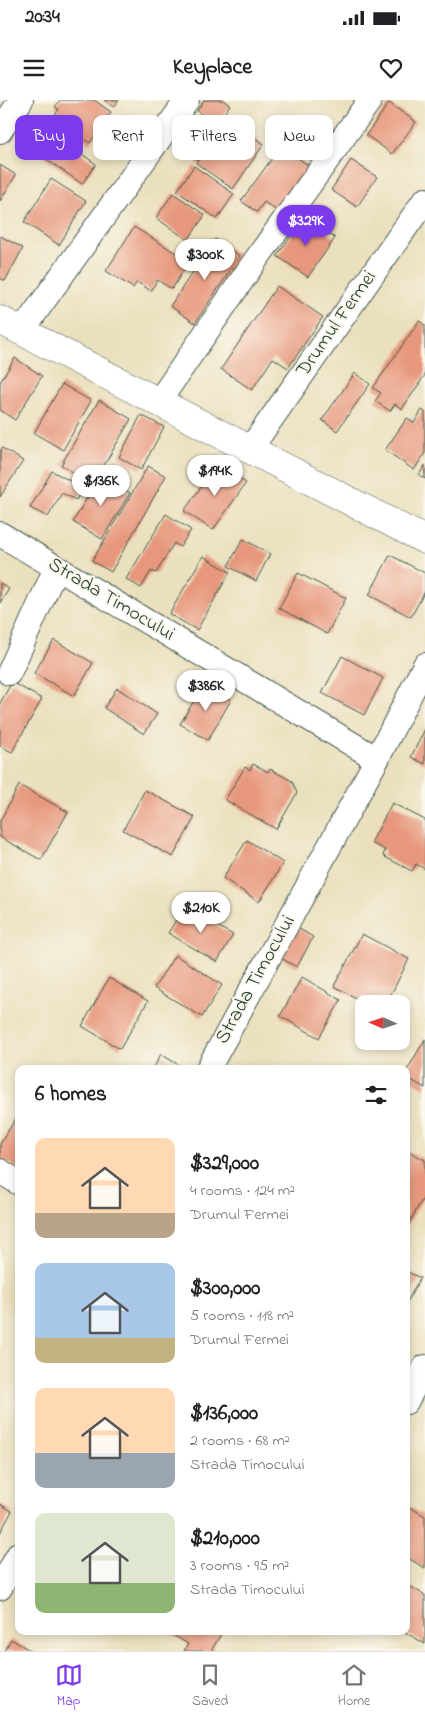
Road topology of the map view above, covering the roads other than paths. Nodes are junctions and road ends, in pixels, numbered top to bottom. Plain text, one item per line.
1 (21, 100) edge
2 (187, 100) edge
3 (370, 100) edge
4 (0, 132) edge
5 (425, 200) edge
6 (11, 325) edge
7 (159, 402) junction
8 (250, 449) junction
9 (0, 534) edge
10 (425, 540) edge
11 (56, 568) junction
12 (425, 665) edge
13 (9, 673) dead end
14 (377, 759) junction
15 (210, 1065) edge
16 (0, 1171) edge
17 (15, 1180) edge
18 (425, 1367) edge
19 (410, 1395) edge
20 (15, 1561) edge
21 (0, 1588) edge

1 - 4 street
2 - 6 street
3 - 7 street
5 - 8 street, Drumul Fermei
6 - 7 street
7 - 8 street
8 - 10 street
9 - 11 street, Strada Timocului
11 - 13 street
11 - 14 street, Strada Timocului
12 - 14 street, Strada Timocului
14 - 15 street, Strada Timocului
16 - 17 street
18 - 19 street
20 - 21 street

